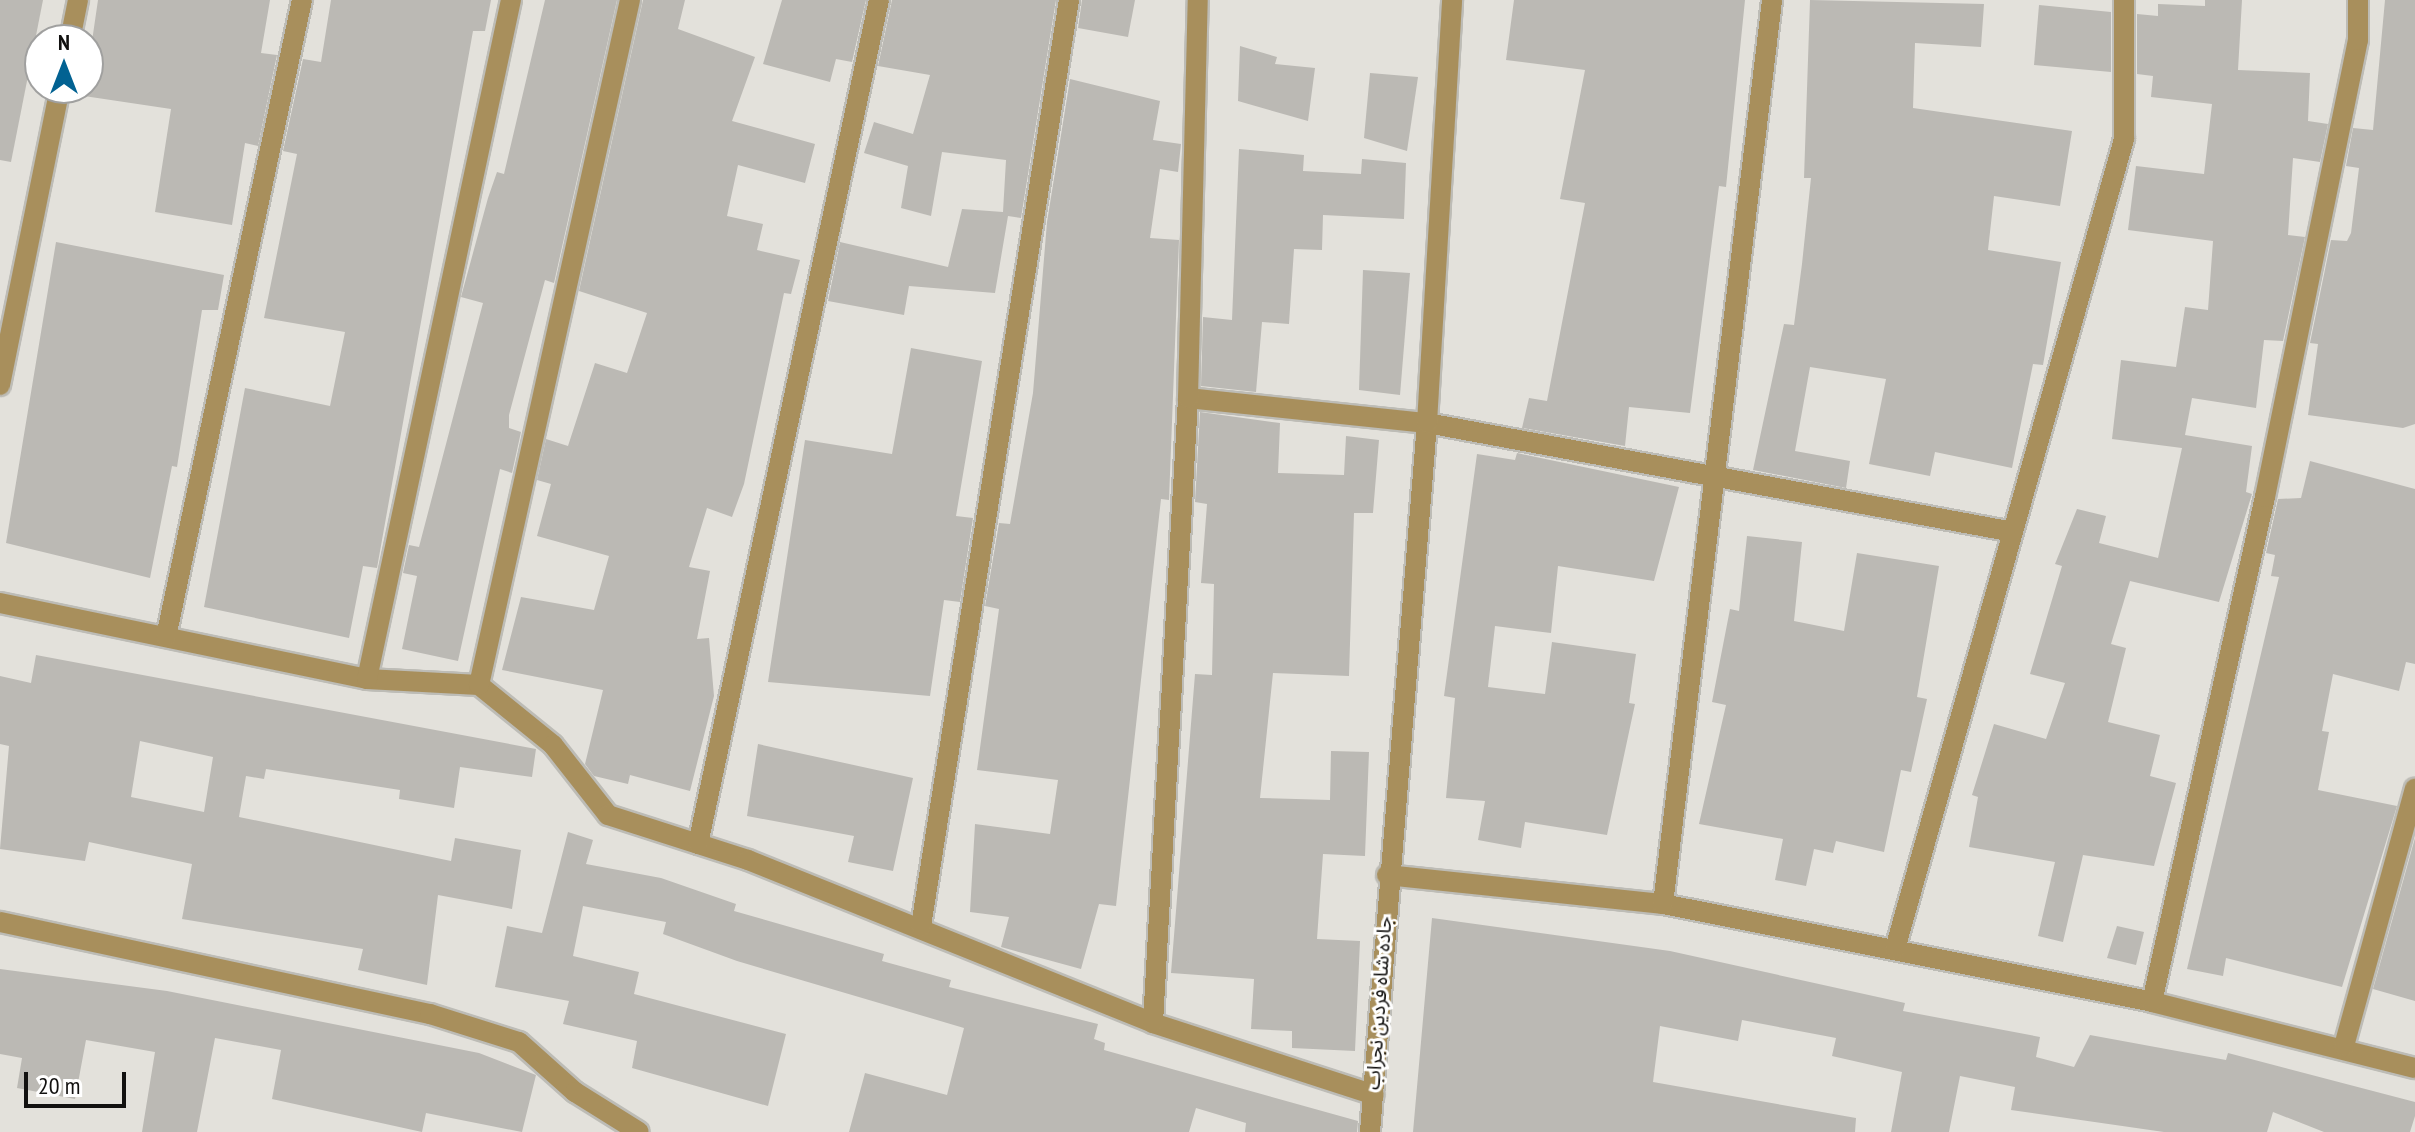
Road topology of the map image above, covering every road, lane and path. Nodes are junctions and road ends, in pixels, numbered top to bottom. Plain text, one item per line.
1 (78, 0) edge
2 (302, 0) edge
3 (511, 0) edge
4 (630, 0) edge
5 (879, 0) edge
6 (1069, 0) edge
7 (1198, 0) edge
8 (1452, 0) edge
9 (1772, 0) edge
10 (2124, 0) edge
11 (2358, 0) edge
12 (73, 24) edge
13 (57, 104) edge
14 (0, 385) edge
15 (1188, 398) junction
16 (1427, 423) junction
17 (1718, 477) junction
18 (2008, 531) junction
19 (0, 603) edge
20 (166, 637) junction
21 (367, 679) junction
22 (479, 685) junction
23 (2415, 789) edge
24 (698, 844) junction
25 (1387, 875) junction
26 (1663, 904) junction
27 (0, 922) edge
28 (921, 926) junction
29 (1895, 949) junction
30 (2152, 1002) junction
31 (1153, 1023) junction
32 (2344, 1046) junction
33 (2415, 1068) edge
34 (1374, 1095) junction
35 (639, 1132) edge
36 (1370, 1132) edge

1 - 12 street
2 - 20 street
3 - 21 street
4 - 22 street
5 - 24 street
6 - 28 street
7 - 15 street
8 - 16 street, جاده شاه فردین نجراب
9 - 17 street
10 - 18 street
11 - 30 street
13 - 14 street
15 - 16 street
15 - 31 street
16 - 17 street
16 - 25 street, جاده شاه فردین نجراب
17 - 18 street
17 - 26 street
18 - 29 street
19 - 20 street
20 - 21 street
21 - 22 street
22 - 24 street
23 - 32 street
24 - 28 street
25 - 26 street
25 - 34 street, جاده شاه فردین نجراب
26 - 29 street
27 - 35 street
28 - 31 street
29 - 30 street
30 - 32 street
31 - 34 street
32 - 33 street
34 - 36 street, جاده شاه فردین نجراب

